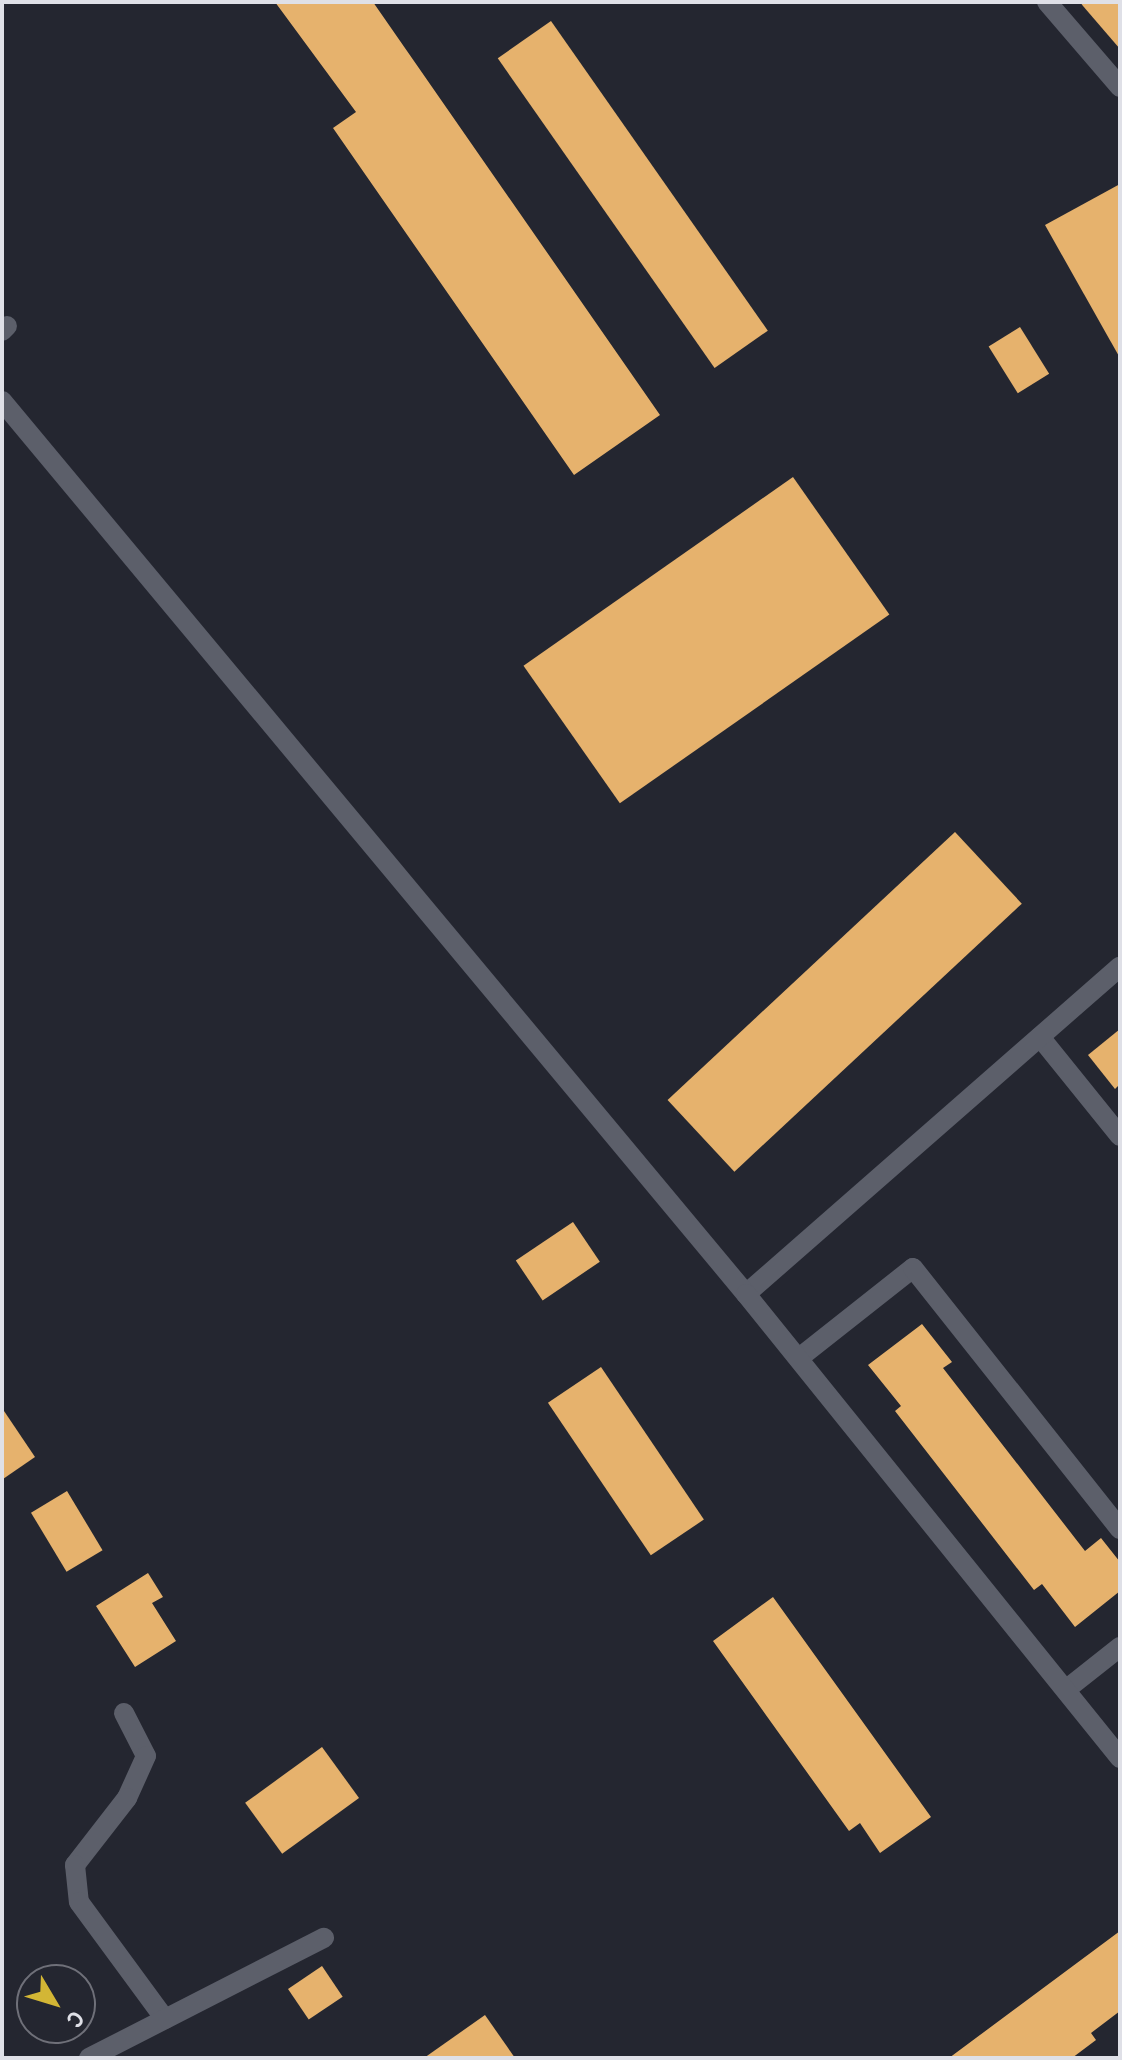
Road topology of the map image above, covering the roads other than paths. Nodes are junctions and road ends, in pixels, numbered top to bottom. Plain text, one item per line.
1 (1047, 2) edge
2 (1120, 87) edge
3 (2, 401) edge
4 (1120, 967) edge
5 (1040, 1037) junction
6 (1120, 1136) edge
7 (746, 1294) junction
8 (799, 1358) junction
9 (1120, 1529) edge
10 (1120, 1647) edge
11 (1068, 1688) junction
12 (124, 1713) dead end
13 (1120, 1758) edge
14 (324, 1938) dead end
15 (165, 2019) junction
16 (89, 2058) edge

1 - 2 street
3 - 7 street
4 - 5 street
5 - 6 street
5 - 7 street
7 - 8 street
8 - 9 street
8 - 11 street
10 - 11 street
11 - 13 street
12 - 15 street
14 - 15 street
15 - 16 street

